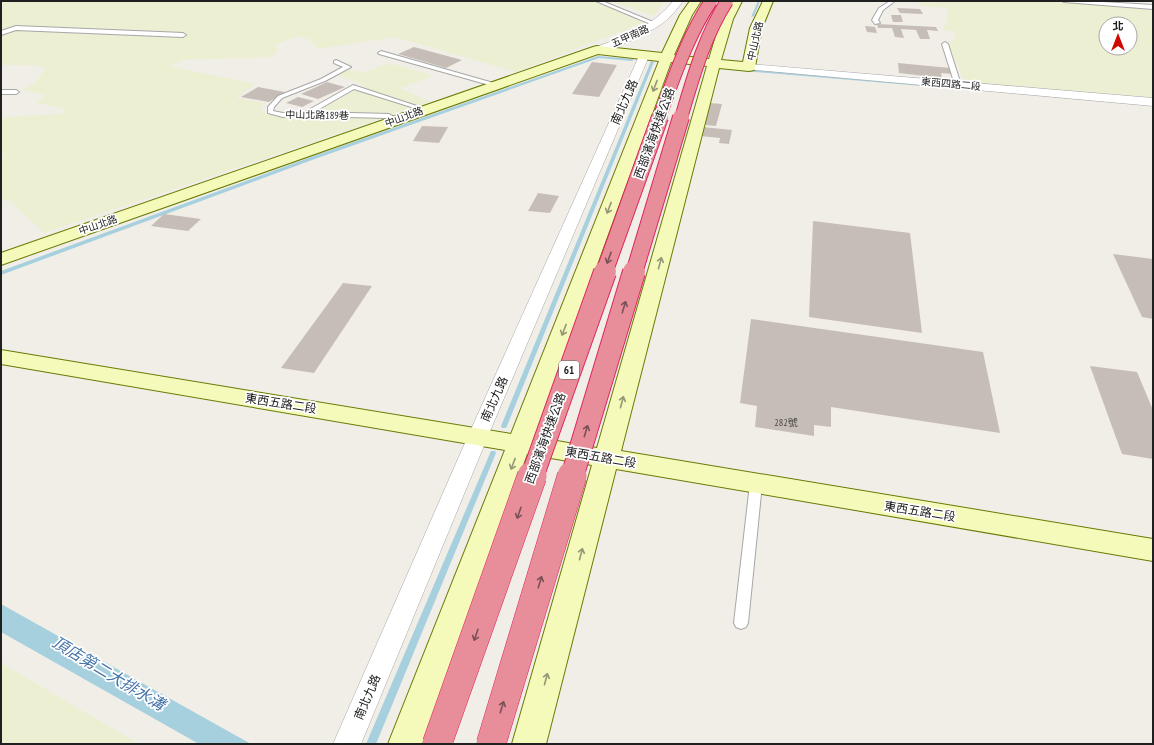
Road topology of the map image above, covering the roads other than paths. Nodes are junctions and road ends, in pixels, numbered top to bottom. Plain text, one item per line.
1 (598, 1) edge
2 (678, 1) edge
3 (696, 1) edge
4 (711, 1) edge
5 (727, 1) edge
6 (737, 1) edge
7 (768, 1) edge
8 (893, 1) edge
9 (1064, 1) edge
10 (1153, 7) edge
11 (656, 24) junction
12 (877, 24) dead end
13 (1, 33) edge
14 (183, 35) dead end
15 (945, 44) dead end
16 (597, 50) junction
17 (381, 53) dead end
18 (644, 56) junction
19 (666, 58) junction
20 (336, 62) dead end
21 (714, 63) junction
22 (749, 67) junction
23 (495, 85) junction
24 (958, 85) junction
25 (1, 92) edge
26 (16, 92) dead end
27 (1153, 102) edge
28 (426, 110) junction
29 (307, 114) junction
30 (396, 120) junction
31 (1, 259) edge
32 (1, 357) edge
33 (478, 436) junction
34 (521, 443) junction
35 (607, 458) junction
36 (756, 484) junction
37 (1153, 550) edge
38 (741, 623) dead end
39 (347, 744) edge
40 (405, 744) edge
41 (437, 744) edge
42 (491, 744) edge
43 (529, 744) edge

1 - 11 lane
2 - 11 street, 五甲南路
3 - 19 street
4 -> 41 highway, 西部濱海快速公路 / 61, bridge
42 -> 5 highway, 西部濱海快速公路, bridge
6 - 21 street
7 - 22 street, 中山北路
8 - 12 lane
9 - 10 lane
11 - 16 street, 五甲南路
13 - 14 lane
15 - 24 lane
16 - 18 street, 中山北路
16 - 23 street, 中山北路
17 - 23 lane
18 - 19 street, 中山北路
18 - 33 street, 南北九路
19 - 21 street, 中山北路
19 -> 34 street
20 - 29 lane, 中山北路189巷
21 - 22 street, 中山北路
35 -> 21 street
22 - 24 street, 東西四路二段
23 - 28 street, 中山北路
24 - 27 street, 東西四路二段
25 - 26 lane
28 - 29 lane
28 - 30 street, 中山北路
29 - 30 lane, 中山北路189巷
30 - 31 street, 中山北路
32 - 33 street, 東西五路二段
33 - 34 street, 東西五路二段
33 - 39 street, 南北九路
34 - 35 street, 東西五路二段
34 -> 40 street
35 - 36 street, 東西五路二段
43 -> 35 street
36 - 37 street, 東西五路二段
36 - 38 lane

